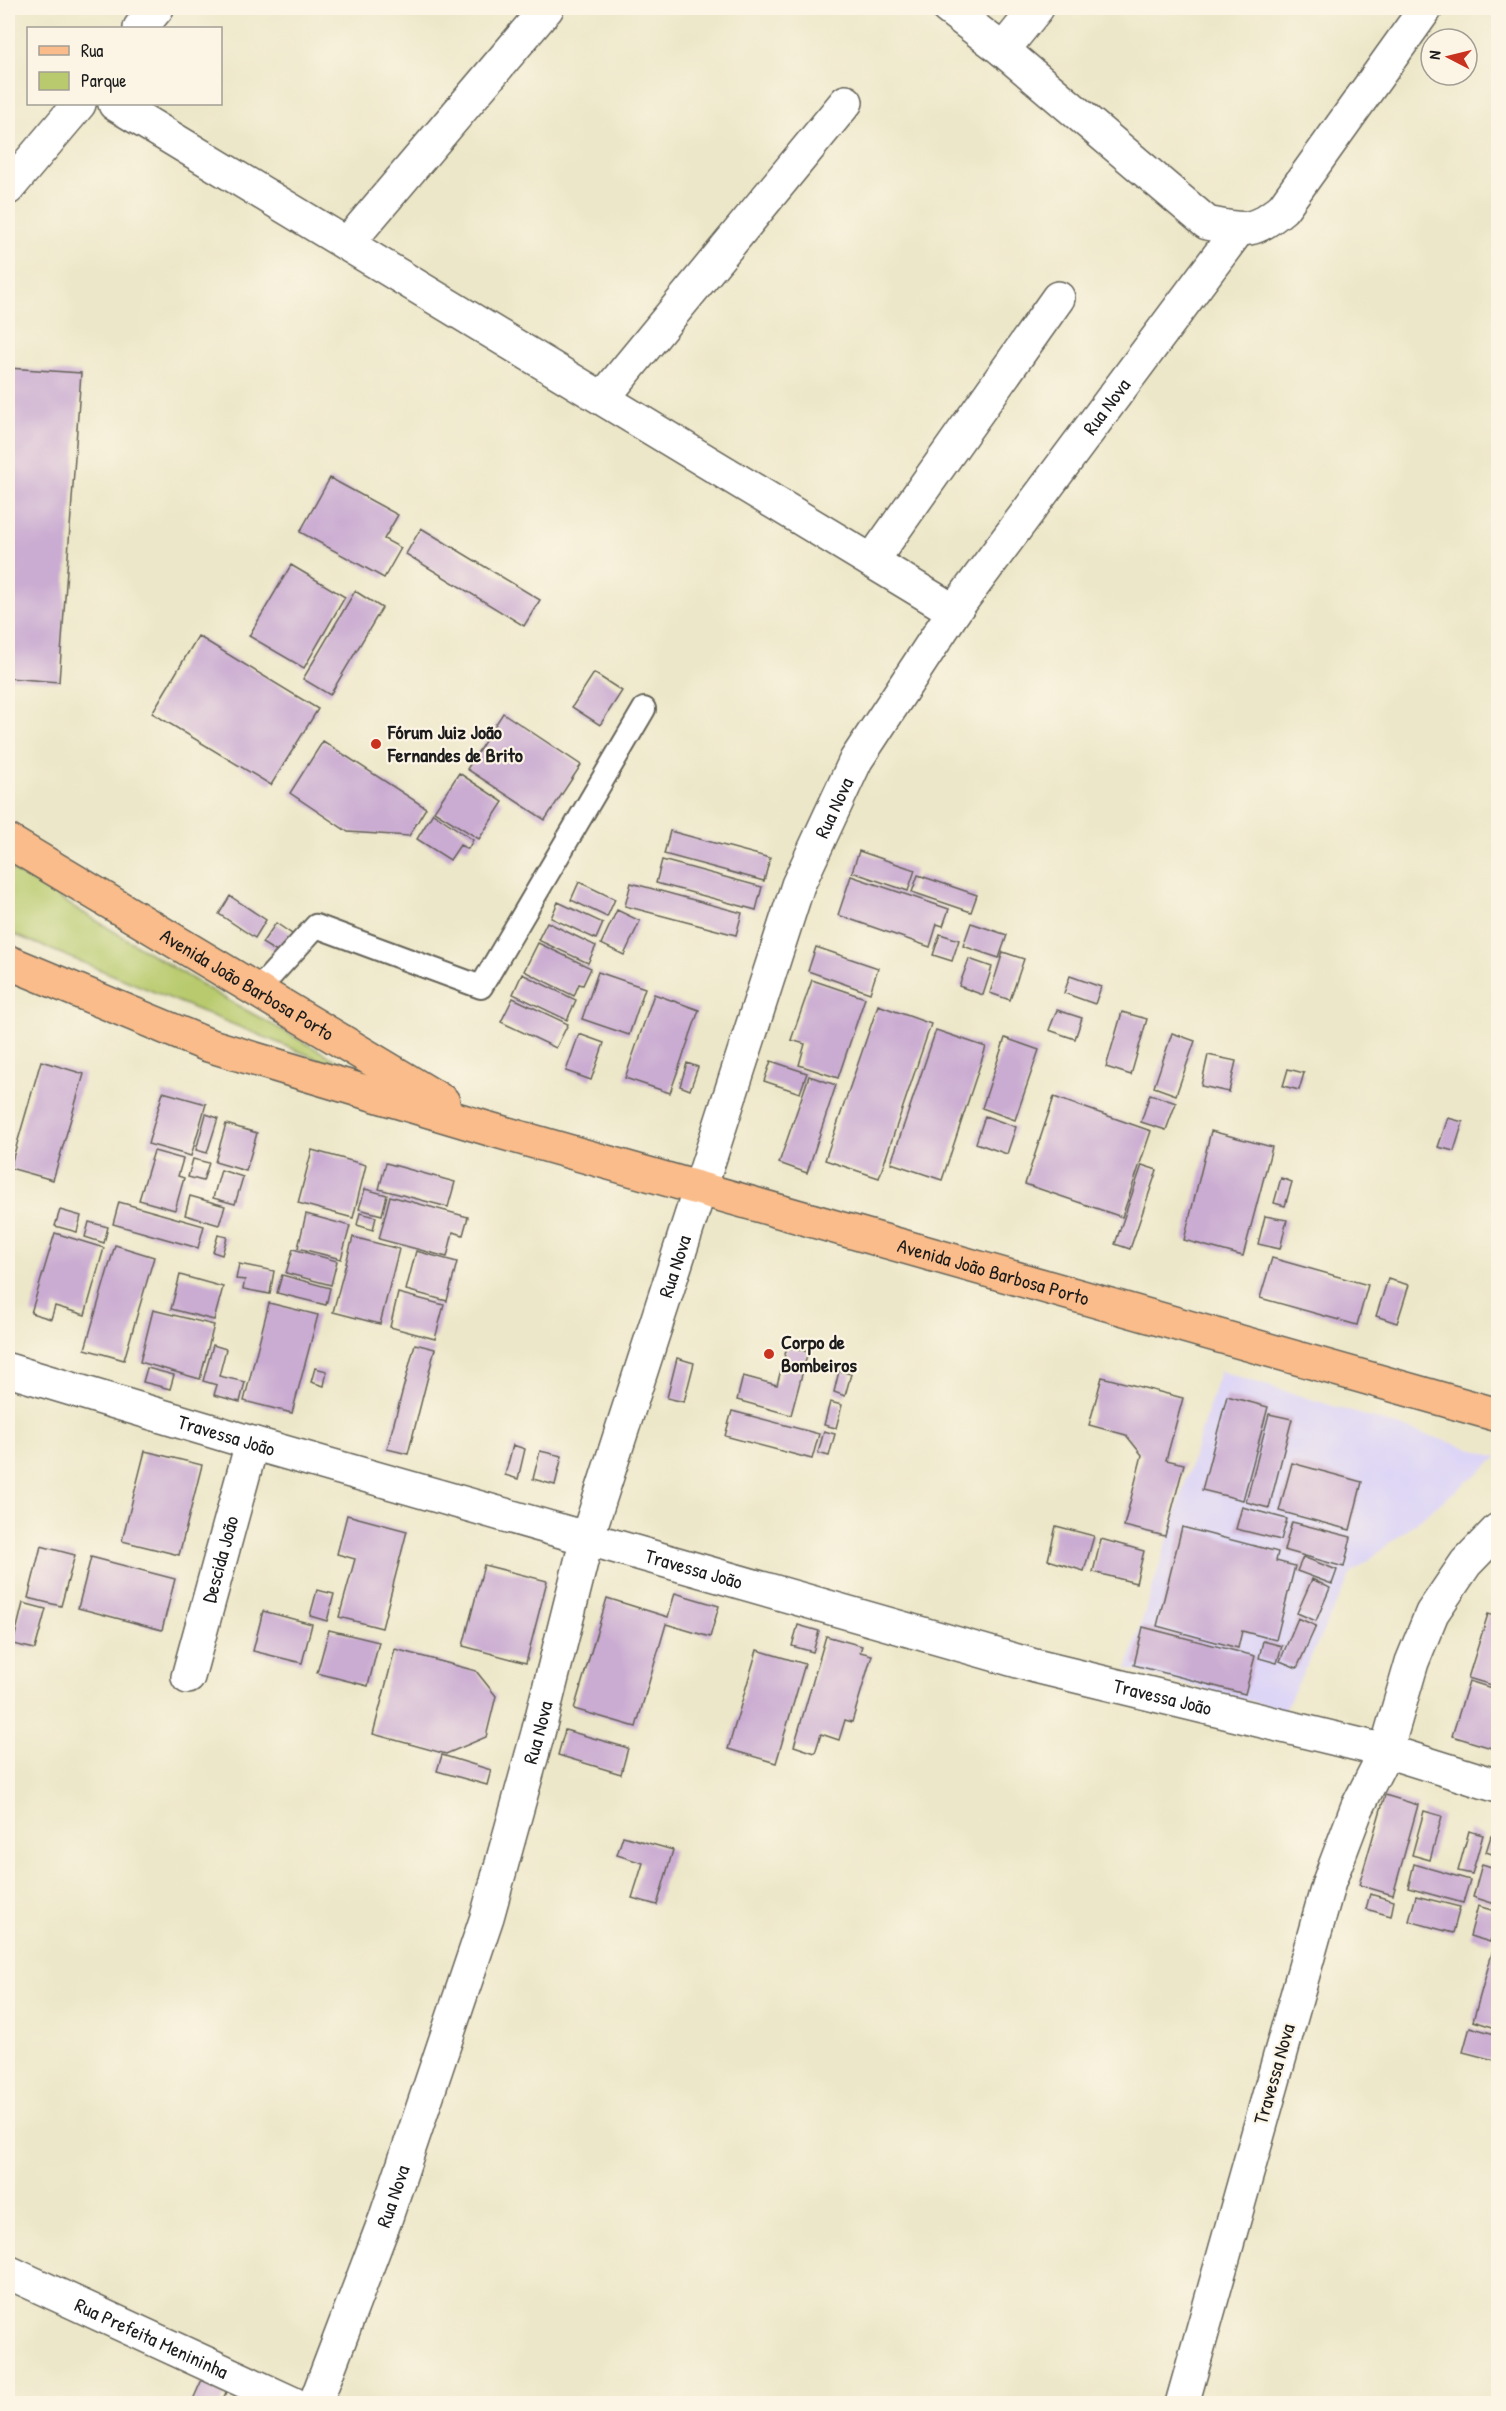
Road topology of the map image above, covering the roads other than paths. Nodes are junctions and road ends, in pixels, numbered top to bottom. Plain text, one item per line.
1 (156, 8) edge
2 (547, 8) edge
3 (948, 8) edge
4 (1037, 8) edge
5 (1426, 8) edge
6 (141, 27) edge
7 (1003, 51) junction
8 (846, 102) dead end
9 (78, 105) edge
10 (117, 105) edge
11 (8, 188) edge
12 (1238, 230) junction
13 (347, 244) junction
14 (1058, 298) dead end
15 (603, 398) junction
16 (872, 561) junction
17 (954, 611) junction
18 (644, 709) dead end
19 (8, 841) edge
20 (8, 962) edge
21 (256, 992) junction
22 (486, 1128) junction
23 (699, 1188) junction
24 (8, 1370) edge
25 (1498, 1415) edge
26 (252, 1443) junction
27 (1498, 1530) edge
28 (587, 1538) junction
29 (188, 1677) dead end
30 (1386, 1751) junction
31 (1498, 1786) edge
32 (8, 2272) edge
33 (294, 2403) edge
34 (315, 2403) edge
35 (1182, 2403) edge

1 - 6 street
2 - 13 street
3 - 7 street
4 - 7 street
5 - 12 street
7 - 12 street
8 - 15 street
9 - 11 street
10 - 13 street
12 - 17 street, Rua Nova
13 - 15 street
14 - 16 street
15 - 16 street
16 - 17 street
17 - 23 street, Rua Nova
18 - 21 lane
19 - 21 main road, Avenida João Barbosa Porto
20 - 22 main road, Avenida João Barbosa Porto
21 - 22 main road, Avenida João Barbosa Porto
22 - 23 main road, Avenida João Barbosa Porto
23 - 25 main road, Avenida João Barbosa Porto
23 - 28 street, Rua Nova
24 - 26 street, Travessa João
26 - 28 street, Travessa João
26 - 29 street, Descida João
27 - 30 street, Travessa Nova
28 - 30 street, Travessa João
28 - 34 street, Rua Nova
30 - 31 street, Travessa João
30 - 35 street, Travessa Nova
32 - 33 street, Rua Prefeita Menininha

